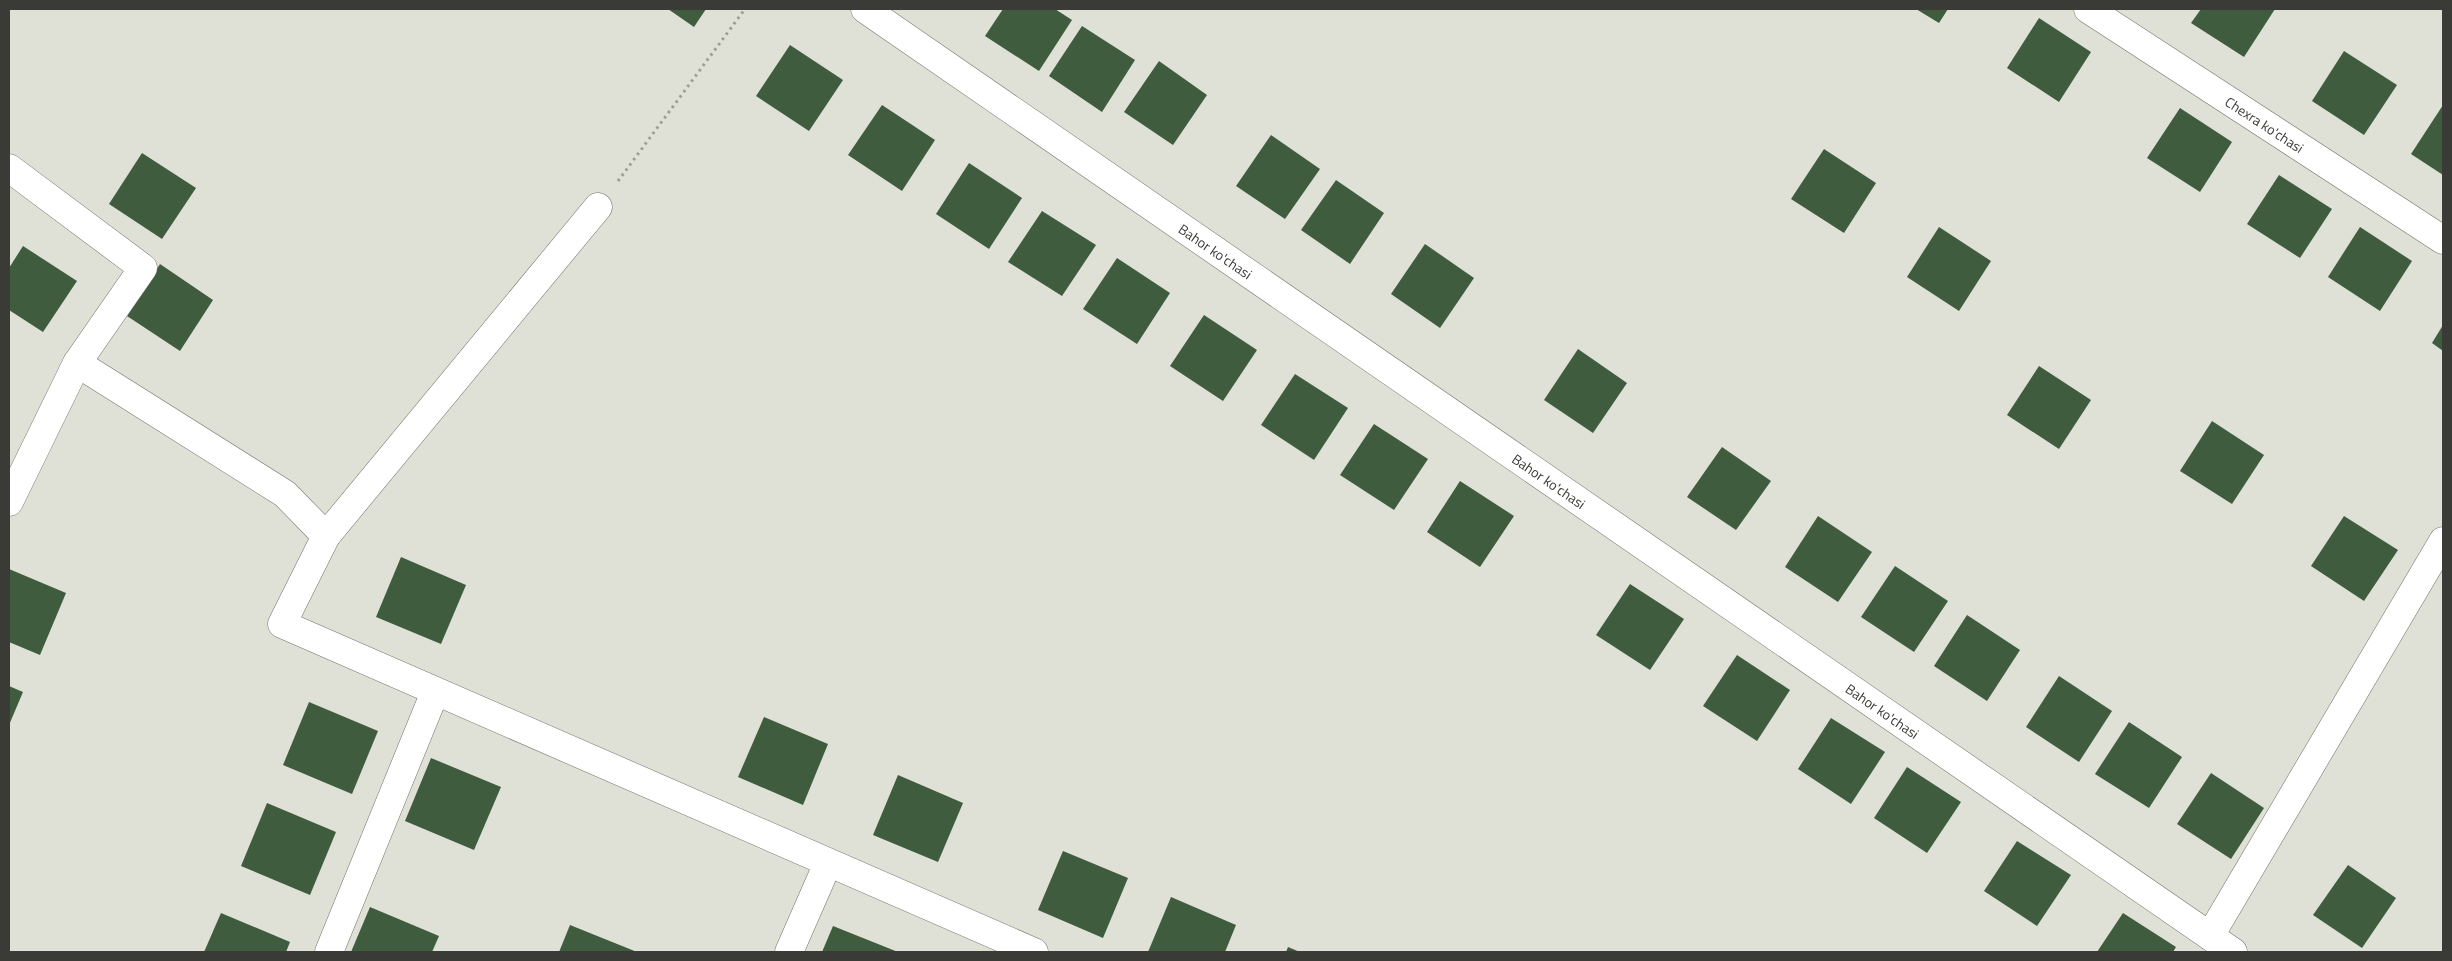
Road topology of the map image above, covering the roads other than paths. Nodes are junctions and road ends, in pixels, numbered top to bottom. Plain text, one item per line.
1 (865, 9) edge
2 (2088, 9) edge
3 (9, 168) edge
4 (598, 207) road end
5 (2443, 240) edge
6 (77, 363) junction
7 (9, 502) edge
8 (326, 536) junction
9 (2443, 541) edge
10 (436, 692) junction
11 (828, 863) junction
12 (2210, 936) junction
13 (329, 952) edge
14 (789, 952) edge
15 (1034, 952) edge
16 (2233, 952) edge

1 - 12 street, Bahor ko'chasi
2 - 5 street, Chexra ko'chasi
3 - 6 street
4 - 8 street
6 - 7 street
6 - 8 street
8 - 10 street
9 - 12 street
10 - 11 street
10 - 13 street
11 - 14 street
11 - 15 street
12 - 16 street, Bahor ko'chasi

